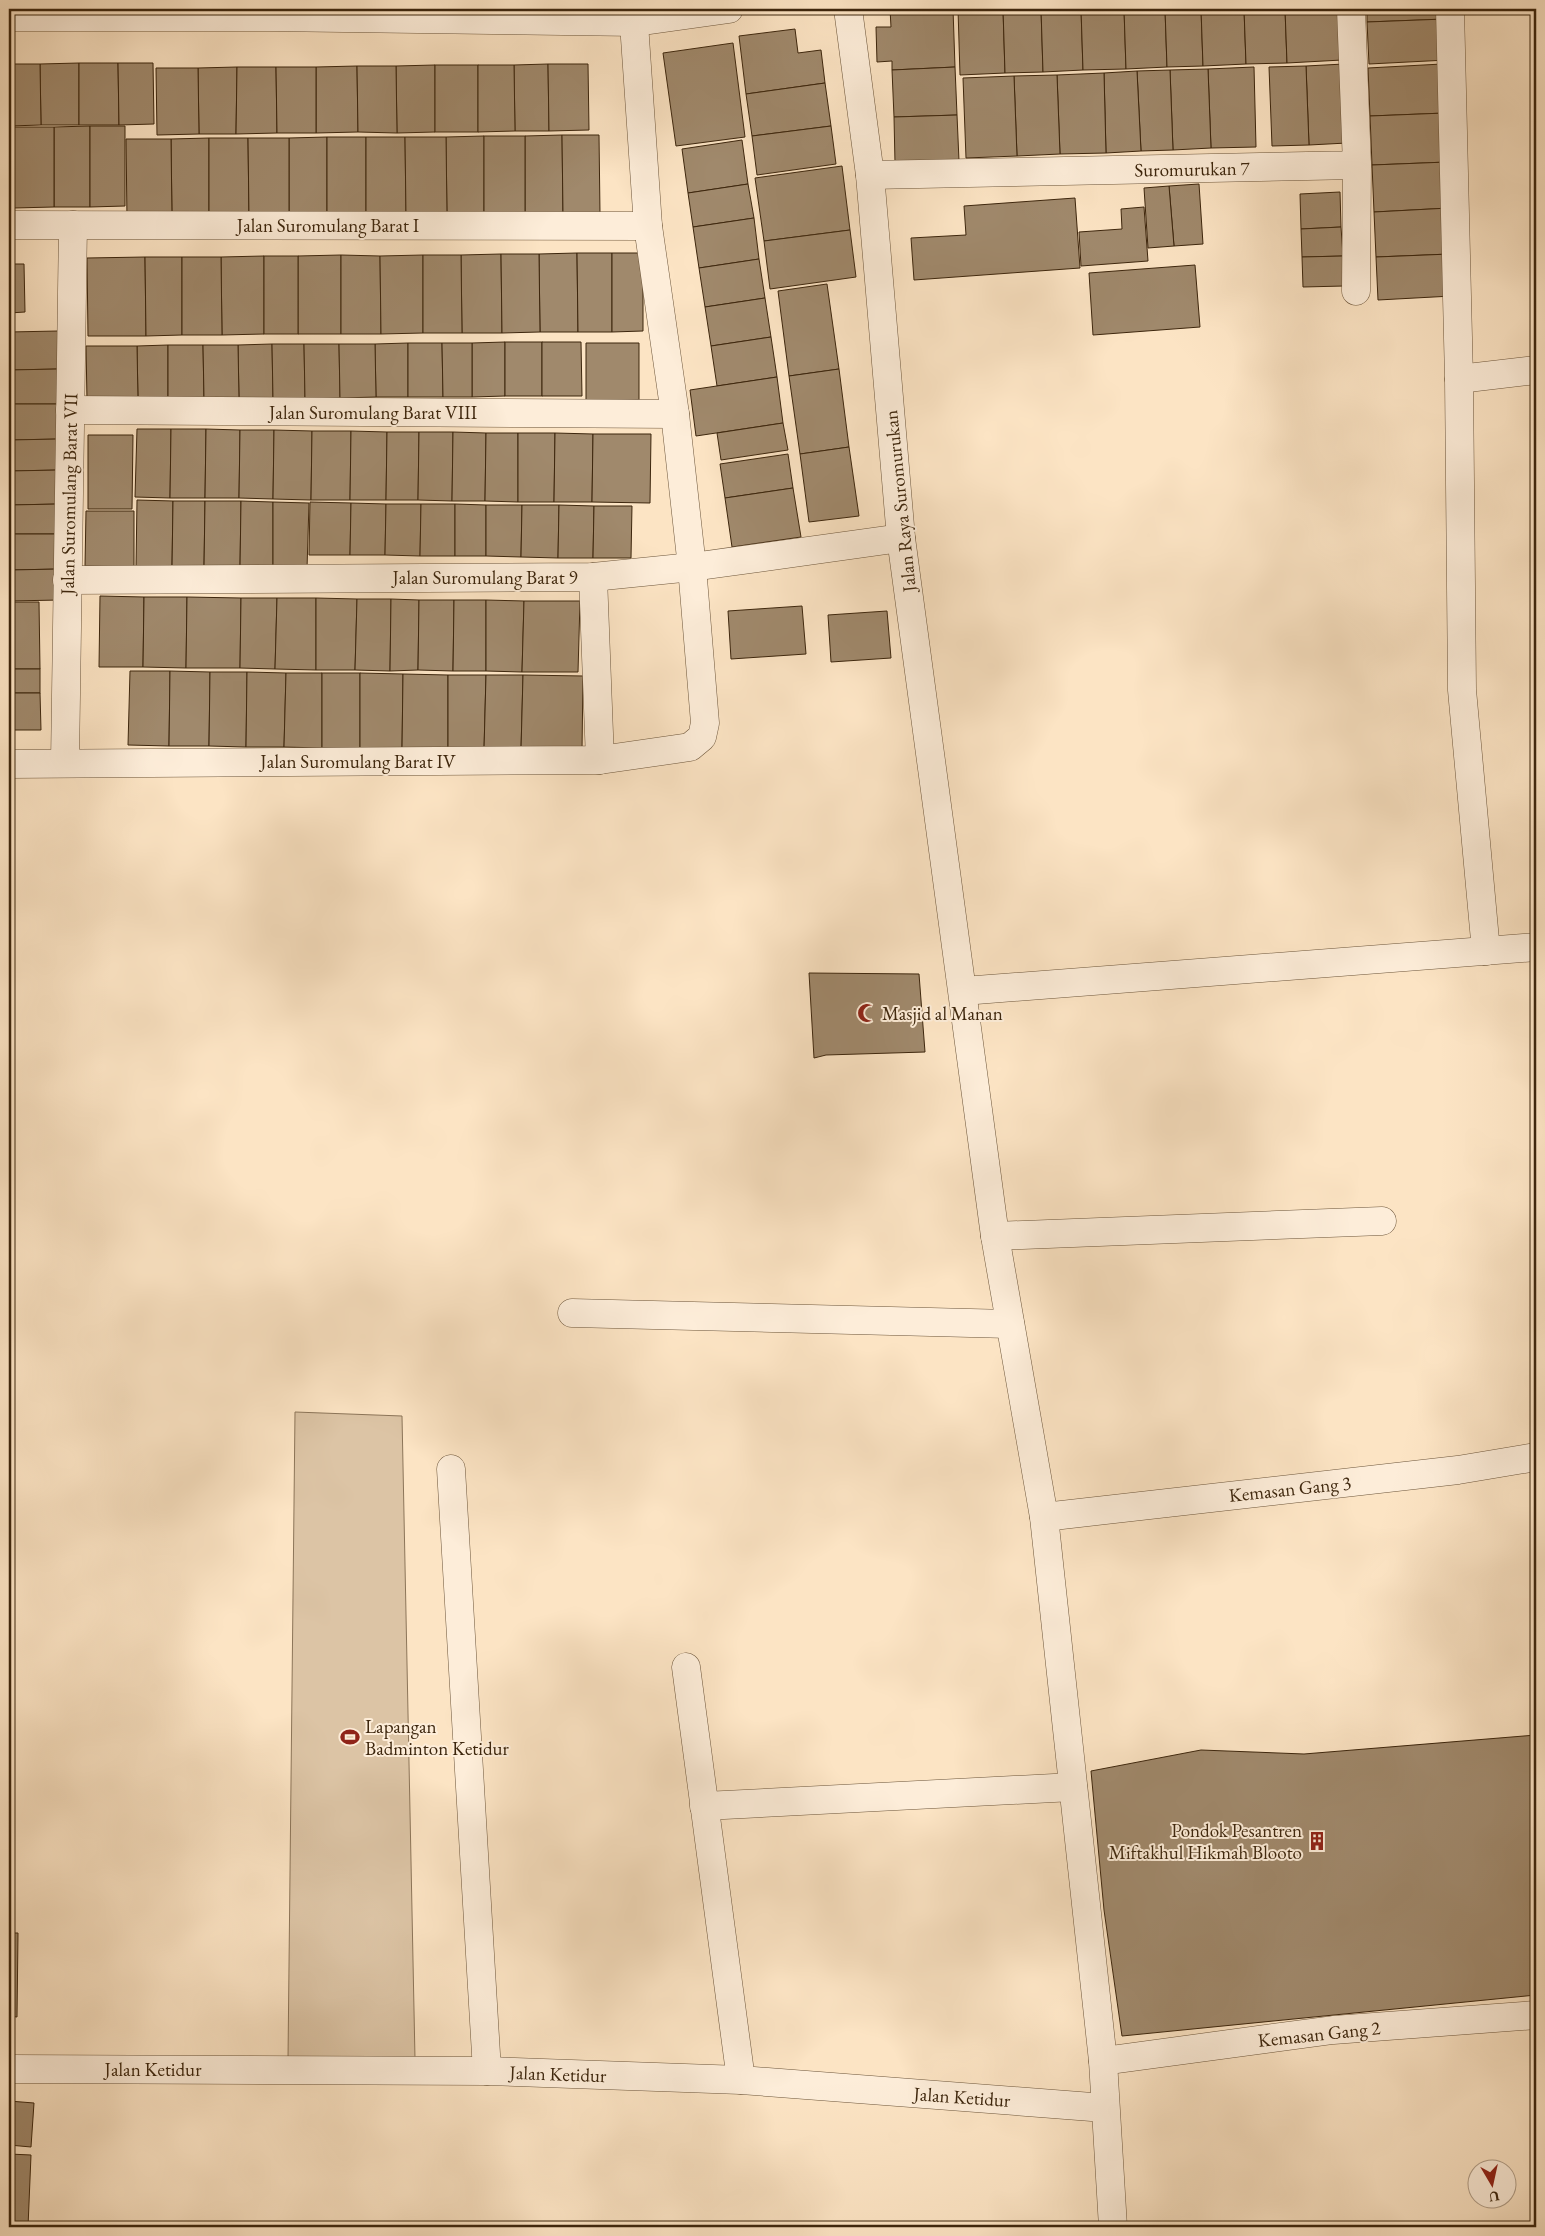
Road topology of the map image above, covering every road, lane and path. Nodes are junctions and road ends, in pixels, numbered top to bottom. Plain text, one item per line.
1 (729, 9) edge
2 (848, 9) edge
3 (1351, 9) edge
4 (1450, 9) edge
5 (269, 13) edge
6 (635, 15) edge
7 (9, 17) edge
8 (1356, 165) junction
9 (870, 175) junction
10 (9, 225) edge
11 (73, 225) junction
12 (648, 226) junction
13 (1356, 291) dead end
14 (1536, 370) edge
15 (1459, 379) junction
16 (70, 410) junction
17 (675, 414) junction
18 (901, 538) junction
19 (692, 566) junction
20 (593, 577) junction
21 (68, 580) junction
22 (600, 760) junction
23 (65, 762) junction
24 (9, 764) edge
25 (1536, 947) edge
26 (1486, 951) junction
27 (963, 991) junction
28 (1382, 1221) dead end
29 (995, 1236) junction
30 (572, 1313) dead end
31 (1010, 1324) junction
32 (1536, 1458) edge
33 (451, 1470) dead end
34 (1044, 1517) junction
35 (686, 1667) dead end
36 (1073, 1787) junction
37 (704, 1806) junction
38 (1536, 2015) edge
39 (1103, 2061) junction
40 (9, 2068) edge
41 (487, 2071) junction
42 (741, 2080) junction
43 (1105, 2108) junction
44 (1113, 2227) edge

1 - 6 street
2 - 9 street, Jalan Raya Suromurukan
3 - 8 street
4 - 15 street
5 - 6 street
5 - 7 street
6 - 12 street
8 - 9 street, Suromurukan 7
8 - 13 street
9 - 18 street, Jalan Raya Suromurukan
10 - 11 street, Jalan Suromulang Barat I
11 - 12 street, Jalan Suromulang Barat I
11 - 16 street, Jalan Suromulang Barat VII
12 - 17 street
14 - 15 street
15 - 26 street
16 - 17 street, Jalan Suromulang Barat VIII
16 - 21 street, Jalan Suromulang Barat VII
17 - 19 street
18 - 19 street, Jalan Suromulang Barat 9
18 - 27 street, Jalan Raya Suromurukan
19 - 20 street, Jalan Suromulang Barat 9
19 - 22 street, Jalan Suromulang Barat IV
20 - 21 street, Jalan Suromulang Barat 9
20 - 22 street
21 - 23 street, Jalan Suromulang Barat VII
22 - 23 street, Jalan Suromulang Barat IV
23 - 24 street, Jalan Suromulang Barat IV
25 - 26 street
26 - 27 street
27 - 29 street, Jalan Raya Suromurukan
28 - 29 street
29 - 31 street, Jalan Raya Suromurukan
30 - 31 street
31 - 34 street, Jalan Raya Suromurukan
32 - 34 street, Kemasan Gang 3
33 - 41 street
34 - 36 street, Jalan Raya Suromurukan
35 - 37 street
36 - 37 street
36 - 39 street, Jalan Raya Suromurukan
37 - 42 street
38 - 39 street, Kemasan Gang 2
39 - 43 street, Jalan Raya Suromurukan
40 - 41 street, Jalan Ketidur
41 - 42 street, Jalan Ketidur
42 - 43 street, Jalan Ketidur
43 - 44 street, Jalan Raya Suromurukan

